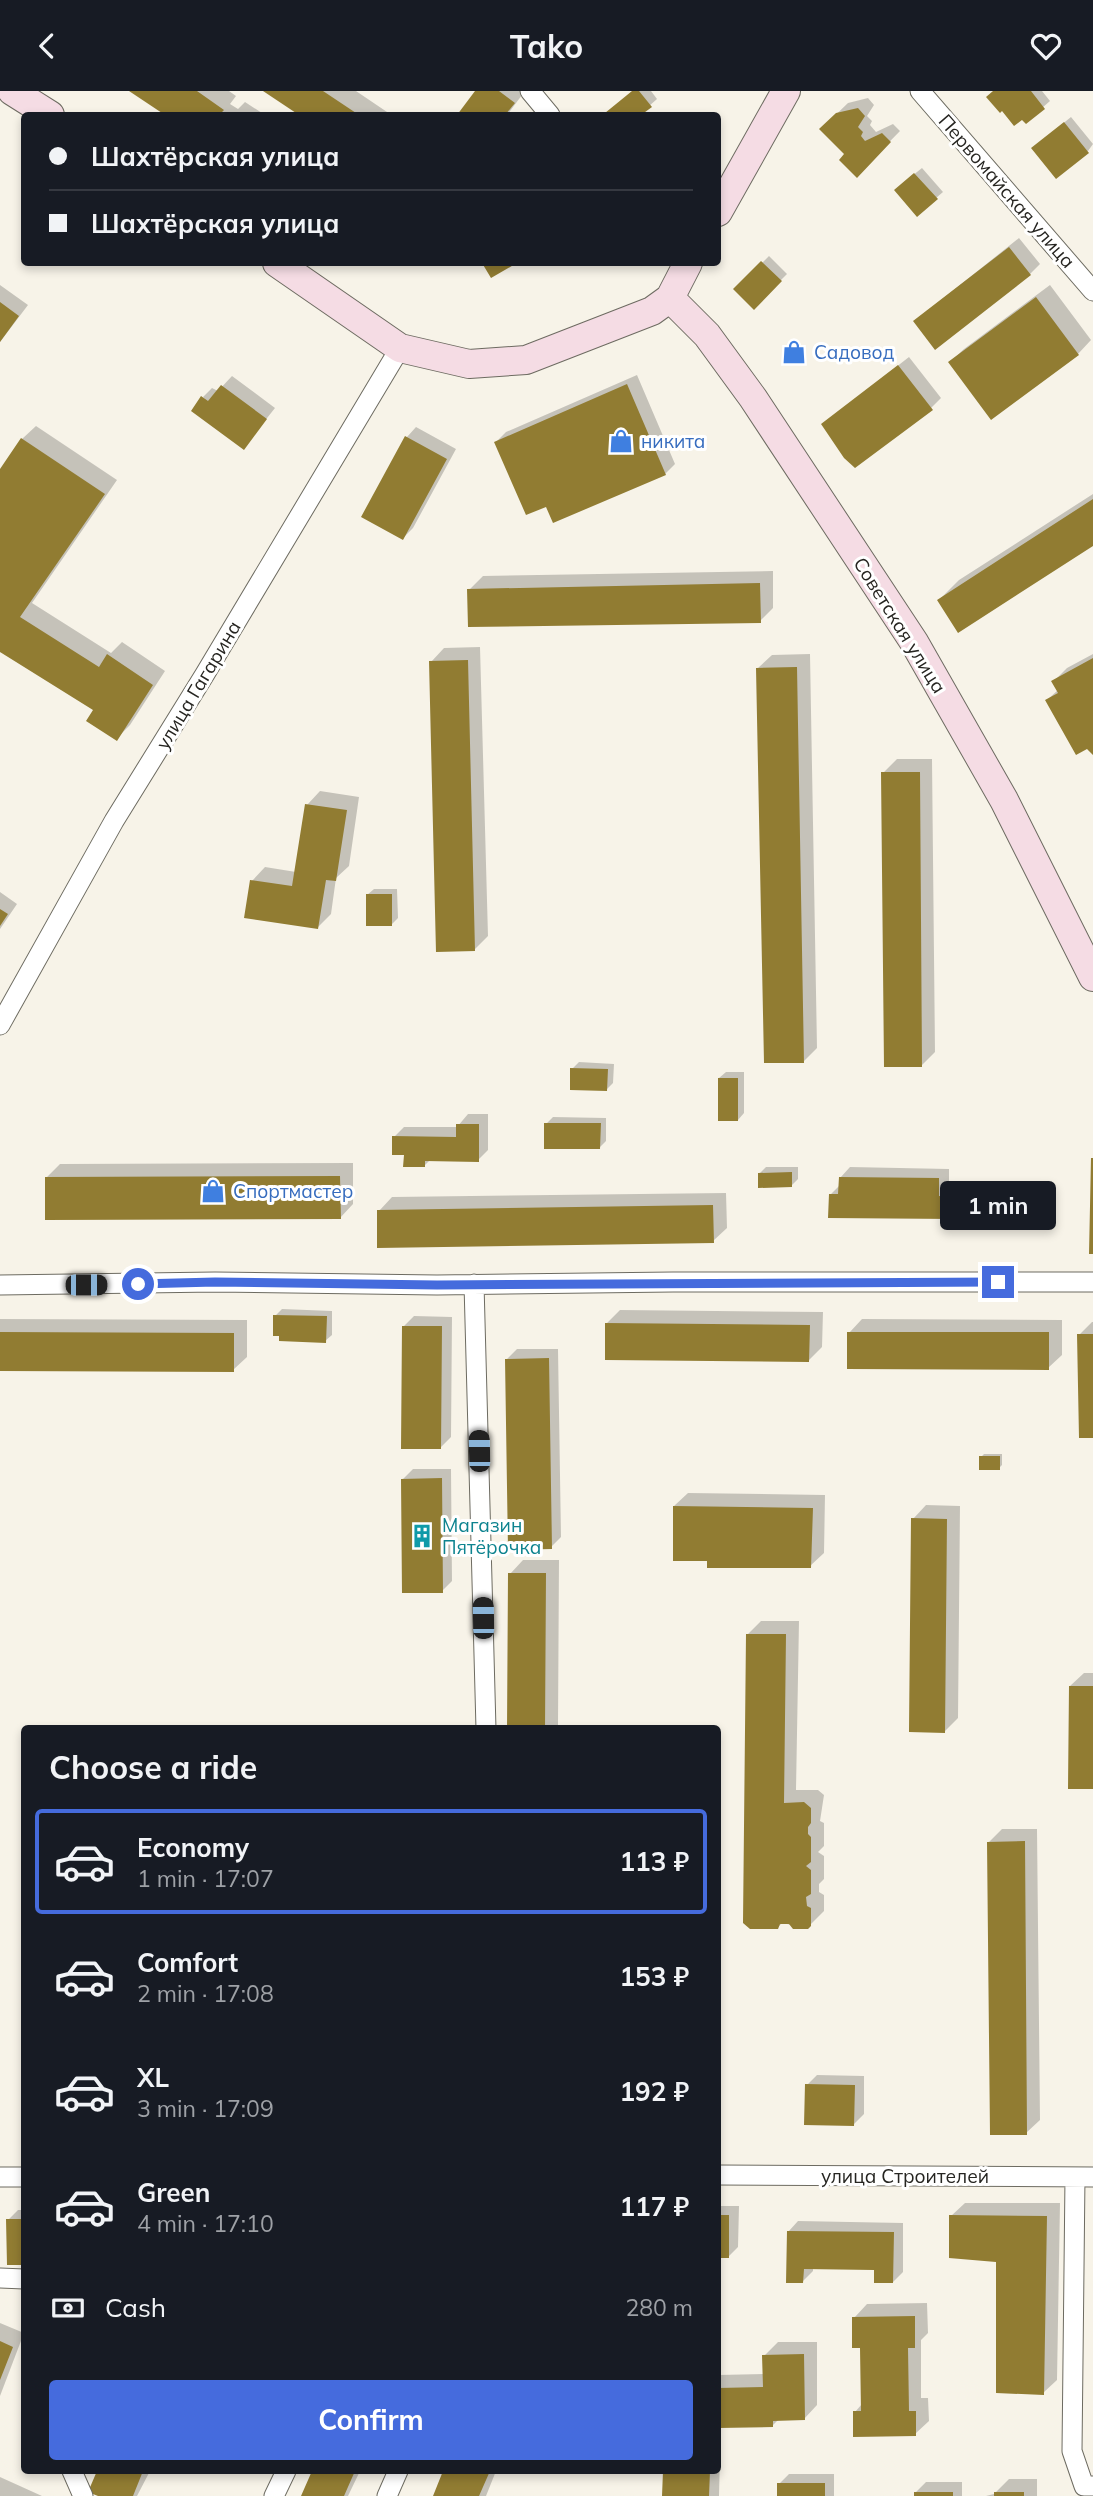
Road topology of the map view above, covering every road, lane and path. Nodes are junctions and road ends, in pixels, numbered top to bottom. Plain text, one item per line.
1 (12, 91) edge
2 (530, 91) edge
3 (786, 91) edge
4 (920, 91) edge
5 (45, 112) edge
6 (548, 112) edge
7 (721, 207) edge
8 (281, 266) edge
9 (677, 275) edge
10 (1093, 291) edge
11 (400, 348) junction
12 (1093, 977) edge
13 (0, 1025) edge
14 (1093, 1282) edge
15 (474, 1284) junction
16 (0, 1285) edge
17 (486, 1725) edge
18 (721, 2175) edge
19 (0, 2177) edge
20 (21, 2177) edge
21 (1084, 2177) edge
22 (0, 2278) edge
23 (21, 2279) edge
24 (73, 2474) edge
25 (285, 2474) edge
26 (397, 2474) edge
27 (1093, 2486) edge
28 (83, 2496) edge
29 (274, 2496) edge
30 (387, 2496) edge

1 - 5 main road
2 - 6 street
3 - 7 main road
4 - 10 street, Первомайская улица
8 - 11 main road
9 - 11 main road, Советская улица
9 - 12 main road, Советская улица
11 - 13 street, улица Гагарина
14 - 15 street
15 - 16 street
15 - 17 street
18 - 21 street, улица Строителей
19 - 20 street
21 - 27 street
22 - 23 street
24 - 28 street
25 - 29 street
26 - 30 street

